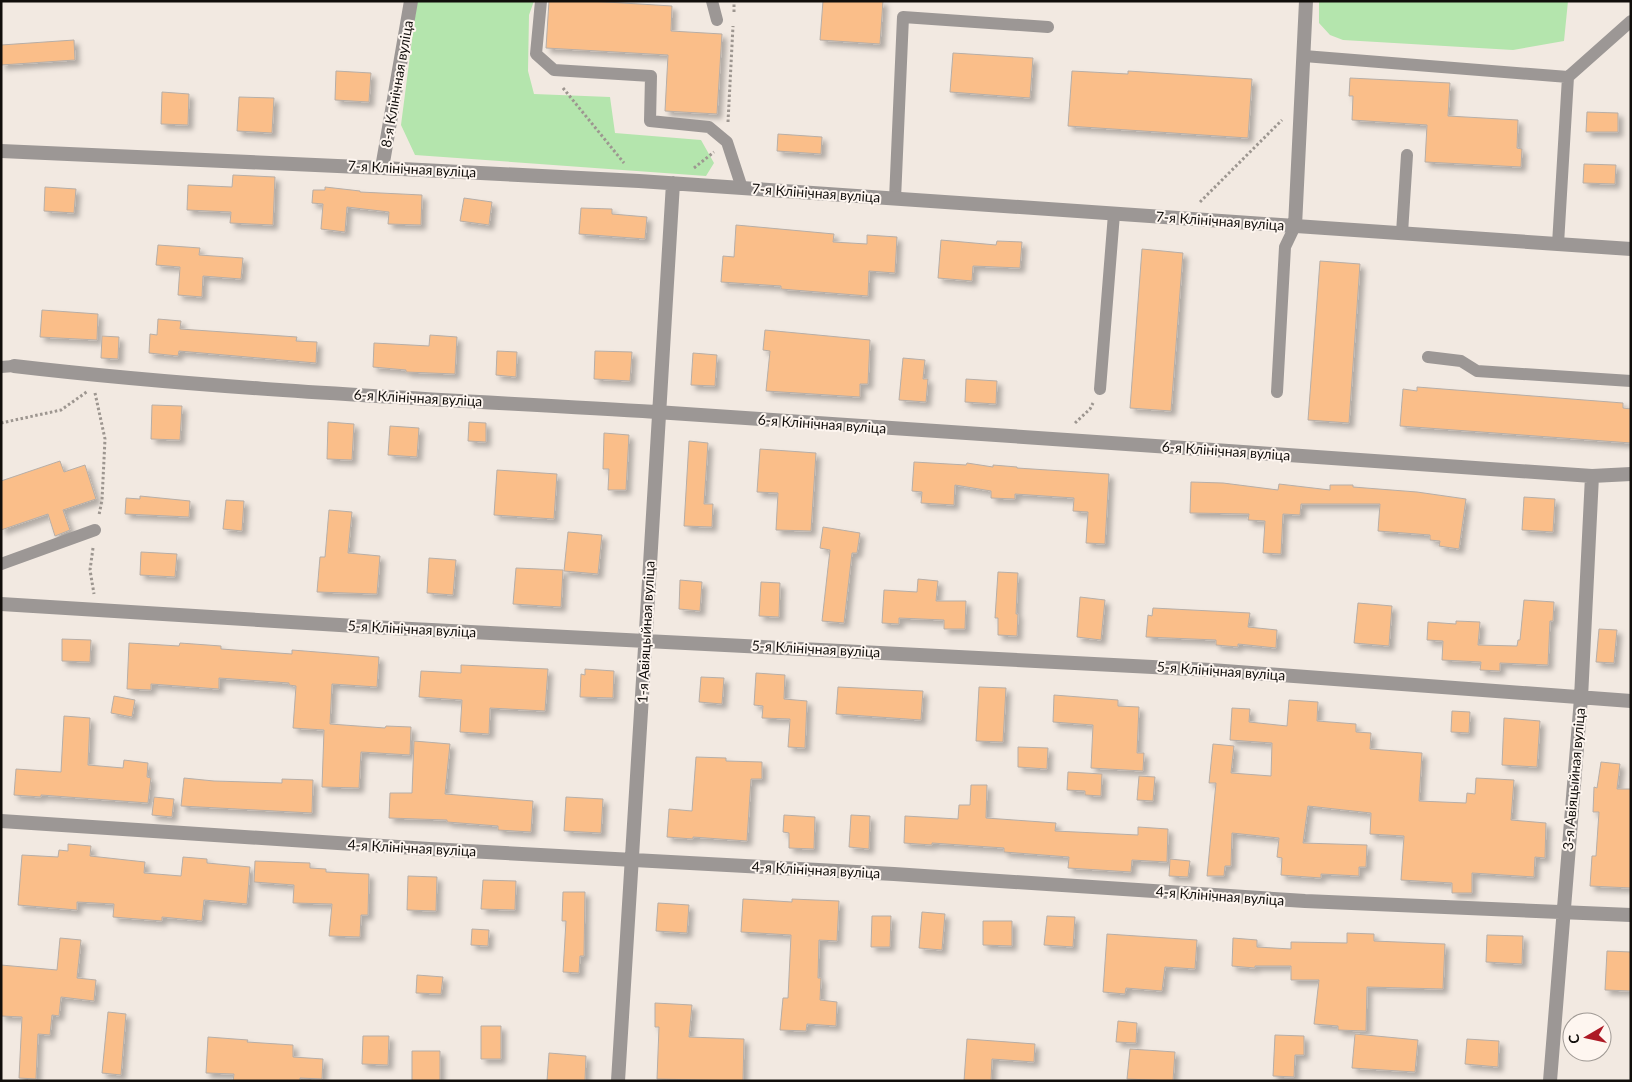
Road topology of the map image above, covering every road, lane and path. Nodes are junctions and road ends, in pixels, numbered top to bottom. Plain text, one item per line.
1 (411, 1) edge
2 (541, 1) edge
3 (712, 1) edge
4 (734, 1) edge
5 (1306, 1) edge
6 (717, 20) dead end
7 (1631, 21) edge
8 (1048, 27) dead end
9 (1304, 56) junction
10 (1568, 77) junction
11 (560, 84) dead end
12 (1302, 100) junction
13 (727, 142) junction
14 (1, 151) edge
15 (1407, 155) dead end
16 (382, 168) junction
17 (639, 181) junction
18 (673, 183) junction
19 (742, 188) junction
20 (895, 199) junction
21 (1114, 214) junction
22 (1184, 218) junction
23 (1295, 226) junction
24 (1402, 233) junction
25 (1558, 244) junction
26 (1631, 249) edge
27 (1428, 356) dead end
28 (7, 367) edge
29 (1631, 382) edge
30 (1100, 389) dead end
31 (1277, 392) dead end
32 (1090, 409) dead end
33 (657, 412) junction
34 (1080, 420) dead end
35 (1, 423) edge
36 (1631, 474) edge
37 (1592, 476) junction
38 (95, 530) junction
39 (1, 564) edge
40 (1, 604) edge
41 (96, 609) junction
42 (646, 640) junction
43 (1581, 698) junction
44 (1631, 701) edge
45 (1, 821) edge
46 (634, 860) junction
47 (1562, 911) junction
48 (1631, 915) edge
49 (618, 1081) edge
50 (1550, 1081) edge

1 - 16 street, 8-я Клінічная вуліца
2 - 13 lane
3 - 6 lane
4 - 13 path
5 - 9 street
7 - 10 lane
8 - 20 lane
9 - 10 lane
9 - 12 street
10 - 25 lane
11 - 17 path
12 - 22 path
12 - 23 street
13 - 18 path
13 - 19 lane
14 - 16 street, 7-я Клінічная вуліца
15 - 24 lane
16 - 17 street, 7-я Клінічная вуліца
17 - 18 street, 7-я Клінічная вуліца
18 - 19 street, 7-я Клінічная вуліца
18 - 33 street, 1-я Авіяцыйная вуліца
19 - 20 street, 7-я Клінічная вуліца
20 - 21 street, 7-я Клінічная вуліца
21 - 22 street, 7-я Клінічная вуліца
21 - 30 lane
22 - 23 street, 7-я Клінічная вуліца
23 - 24 street, 7-я Клінічная вуліца
23 - 31 lane
24 - 25 street, 7-я Клінічная вуліца
25 - 26 street, 7-я Клінічная вуліца
27 - 29 lane
28 - 33 street, 6-я Клінічная вуліца
32 - 34 path
33 - 37 street, 6-я Клінічная вуліца
33 - 42 street, 1-я Авіяцыйная вуліца
35 - 38 path
36 - 37 street, 6-я Клінічная вуліца
37 - 43 street, 3-я Авіяцыйная вуліца
38 - 39 lane
38 - 41 path
40 - 41 street, 5-я Клінічная вуліца
41 - 42 street, 5-я Клінічная вуліца
42 - 43 street, 5-я Клінічная вуліца
42 - 46 street, 1-я Авіяцыйная вуліца
43 - 44 street, 5-я Клінічная вуліца
43 - 47 street, 3-я Авіяцыйная вуліца
45 - 46 street, 4-я Клінічная вуліца
46 - 47 street, 4-я Клінічная вуліца
46 - 49 street, 1-я Авіяцыйная вуліца
47 - 48 street, 4-я Клінічная вуліца
47 - 50 street, 3-я Авіяцыйная вуліца

